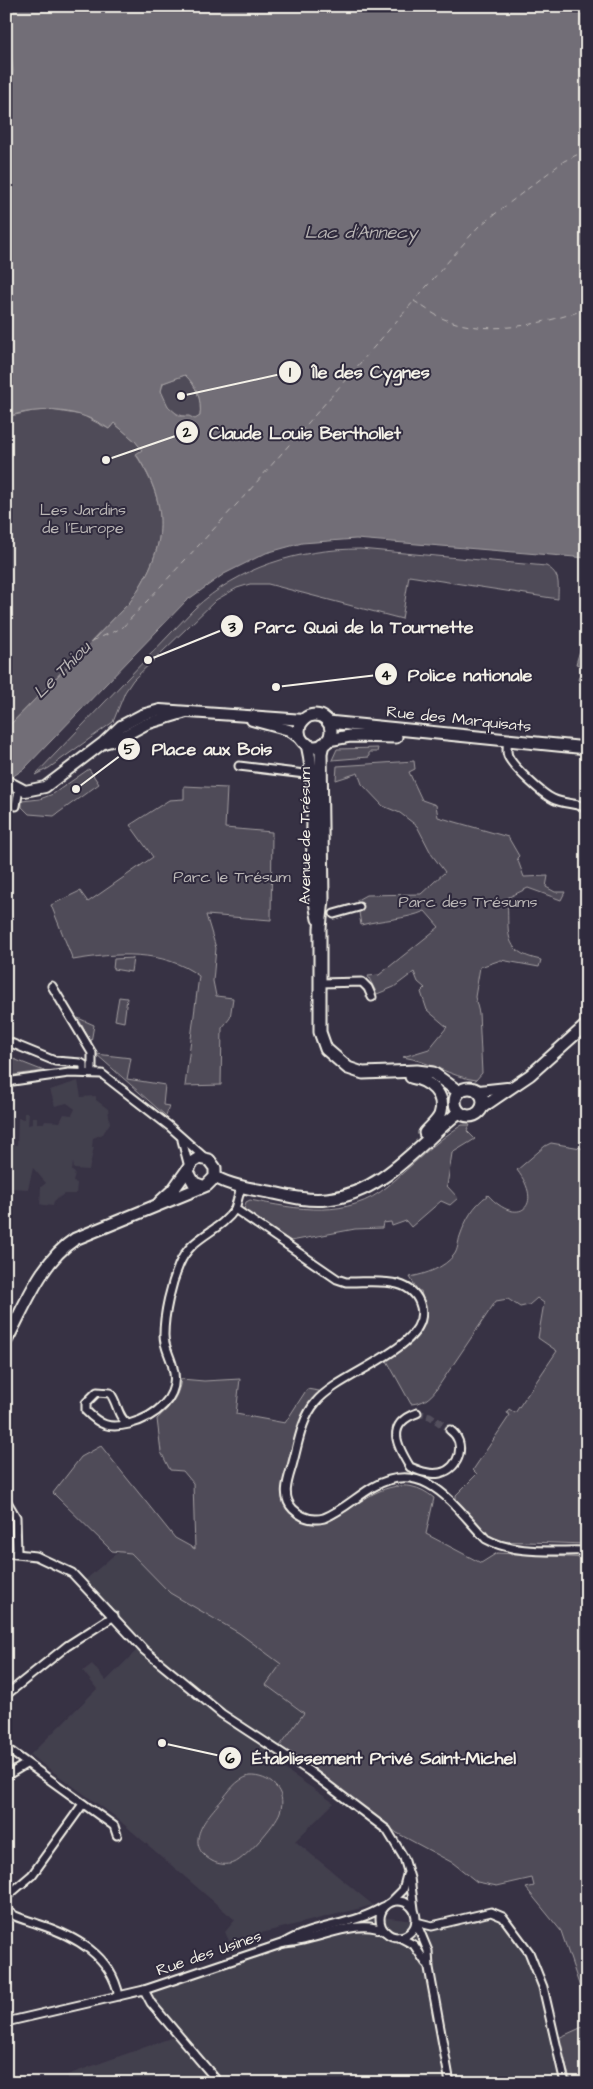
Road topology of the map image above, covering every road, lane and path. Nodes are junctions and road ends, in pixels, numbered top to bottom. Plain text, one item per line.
1 (237, 716) junction
2 (304, 720) junction
3 (328, 722) junction
4 (304, 741) junction
5 (326, 742) junction
6 (507, 744) junction
7 (587, 748) edge
8 (587, 756) edge
9 (239, 766) dead end
10 (312, 774) junction
11 (6, 781) edge
12 (19, 789) junction
13 (321, 794) junction
14 (16, 806) dead end
15 (587, 808) edge
16 (359, 907) dead end
17 (334, 914) dead end
18 (320, 928) junction
19 (320, 983) junction
20 (52, 986) dead end
21 (372, 997) dead end
22 (587, 1024) edge
23 (6, 1041) edge
24 (84, 1072) junction
25 (92, 1072) junction
26 (403, 1072) junction
27 (6, 1082) edge
28 (510, 1088) junction
29 (479, 1090) junction
30 (459, 1092) junction
31 (483, 1107) junction
32 (459, 1112) junction
33 (182, 1139) junction
34 (414, 1152) junction
35 (205, 1158) junction
36 (189, 1168) junction
37 (215, 1177) junction
38 (202, 1186) junction
39 (241, 1187) junction
40 (152, 1209) junction
41 (235, 1209) junction
42 (6, 1341) edge
43 (417, 1414) dead end
44 (128, 1424) junction
45 (450, 1430) tunnel mouth
46 (6, 1500) edge
47 (587, 1552) edge
48 (6, 1553) edge
49 (17, 1553) junction
50 (114, 1616) junction
51 (6, 1695) edge
52 (6, 1748) edge
53 (26, 1764) junction
54 (6, 1776) edge
55 (83, 1804) junction
56 (118, 1835) dead end
57 (407, 1869) junction
58 (6, 1897) edge
59 (388, 1903) junction
60 (414, 1909) junction
61 (6, 1910) edge
62 (416, 1922) junction
63 (386, 1932) junction
64 (395, 1936) junction
65 (284, 1943) junction
66 (429, 1968) junction
67 (144, 1990) junction
68 (119, 1996) junction
69 (6, 2022) edge
70 (219, 2083) edge
71 (450, 2083) edge
72 (565, 2083) edge

1 - 2 main road
1 - 4 main road
1 - 12 main road
2 - 3 main road
2 - 4 main road
3 - 5 main road
3 - 6 main road, Rue des Marquisats
4 - 5 main road
4 - 10 main road, Avenue de Trésum
5 - 6 main road, Rue des Marquisats
5 - 13 main road, Avenue de Trésum
6 - 7 main road, Rue des Marquisats
6 - 8 main road, Rue des Marquisats
6 - 15 street
9 - 10 street
10 - 13 street
10 - 18 main road, Avenue de Trésum
11 - 12 main road
12 - 14 street
13 - 18 main road, Avenue de Trésum
16 - 17 street
18 - 19 main road, Avenue de Trésum
19 - 21 street
19 - 26 main road, Avenue de Trésum
20 - 25 street
22 - 28 main road
23 - 24 street
24 - 25 street
24 - 27 street
25 - 33 street
26 - 30 main road, Avenue de Trésum
26 - 34 main road
28 - 29 main road
28 - 31 main road
29 - 30 main road
29 - 31 main road
30 - 32 main road
31 - 32 main road
32 - 34 main road
33 - 35 street
33 - 36 street
34 - 39 main road
35 - 36 main road
35 - 37 main road
36 - 38 main road
36 - 40 main road
37 - 38 main road
37 - 39 main road
38 - 40 main road
39 - 41 street
40 - 42 main road
41 - 44 street
41 - 47 street
43 - 45 street
44 - 44 street
46 - 49 street
48 - 49 street
49 - 50 street
50 - 51 street
50 - 57 street
52 - 53 street
53 - 54 street
53 - 55 street
55 - 56 street
55 - 58 street
57 - 59 street
57 - 60 street
59 - 60 street
59 - 63 street
59 - 65 street, Rue des Usines
60 - 62 street
61 - 68 street
62 - 64 street
62 - 66 street
62 - 72 street
63 - 64 street
63 - 65 street, Rue des Usines
64 - 66 street
65 - 67 street, Rue des Usines
66 - 71 street
67 - 68 street, Rue des Usines
67 - 70 street
68 - 69 street, Rue des Usines

